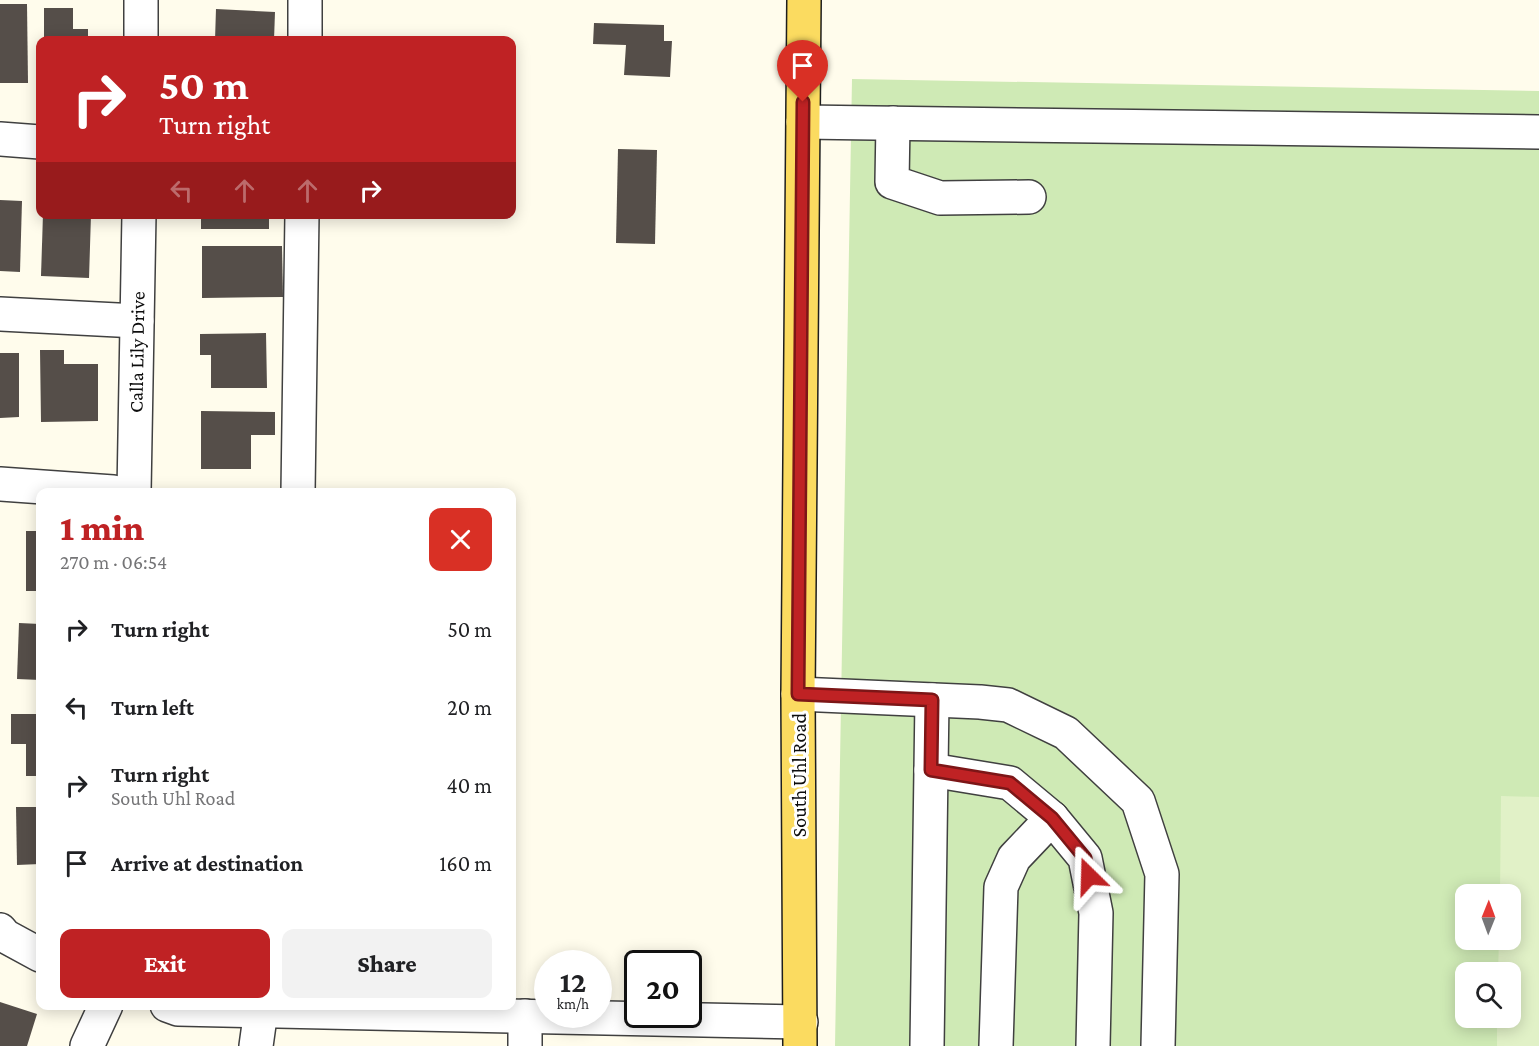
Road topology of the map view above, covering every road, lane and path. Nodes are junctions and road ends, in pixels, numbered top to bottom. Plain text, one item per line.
1 (141, 0) edge
2 (305, 0) edge
3 (804, 0) edge
4 (141, 36) edge
5 (305, 36) edge
6 (803, 122) junction
7 (893, 123) junction
8 (1539, 132) edge
9 (0, 139) edge
10 (36, 142) edge
11 (1029, 198) dead end
12 (139, 219) edge
13 (302, 219) edge
14 (0, 314) edge
15 (137, 321) junction
16 (0, 484) edge
17 (56, 488) edge
18 (134, 488) edge
19 (298, 488) edge
20 (798, 694) junction
21 (932, 700) junction
22 (931, 770) junction
23 (1052, 818) junction
24 (0, 930) edge
25 (36, 953) edge
26 (104, 1010) edge
27 (219, 1010) edge
28 (272, 1010) edge
29 (313, 1010) edge
30 (261, 1011) junction
31 (525, 1031) edge
32 (800, 1034) edge
33 (87, 1046) edge
34 (256, 1046) edge
35 (927, 1046) edge
36 (996, 1046) edge
37 (1093, 1046) edge
38 (1158, 1046) edge

1 - 4 street
2 - 5 street
3 - 6 main road, South Uhl Road
6 - 7 street
6 - 20 main road, South Uhl Road
7 - 8 street
7 - 11 street
9 - 10 street
12 - 15 street, Calla Lily Drive
13 - 19 street
14 - 15 street
15 - 18 street, Calla Lily Drive
16 - 17 street
20 - 21 street
20 - 32 main road, South Uhl Road
21 - 22 street
21 - 38 street
22 - 23 street
22 - 35 street
23 - 36 street
23 - 37 street
24 - 25 street
26 - 33 street
27 - 30 street
28 - 30 street
29 - 31 street
30 - 34 street
31 - 32 street

